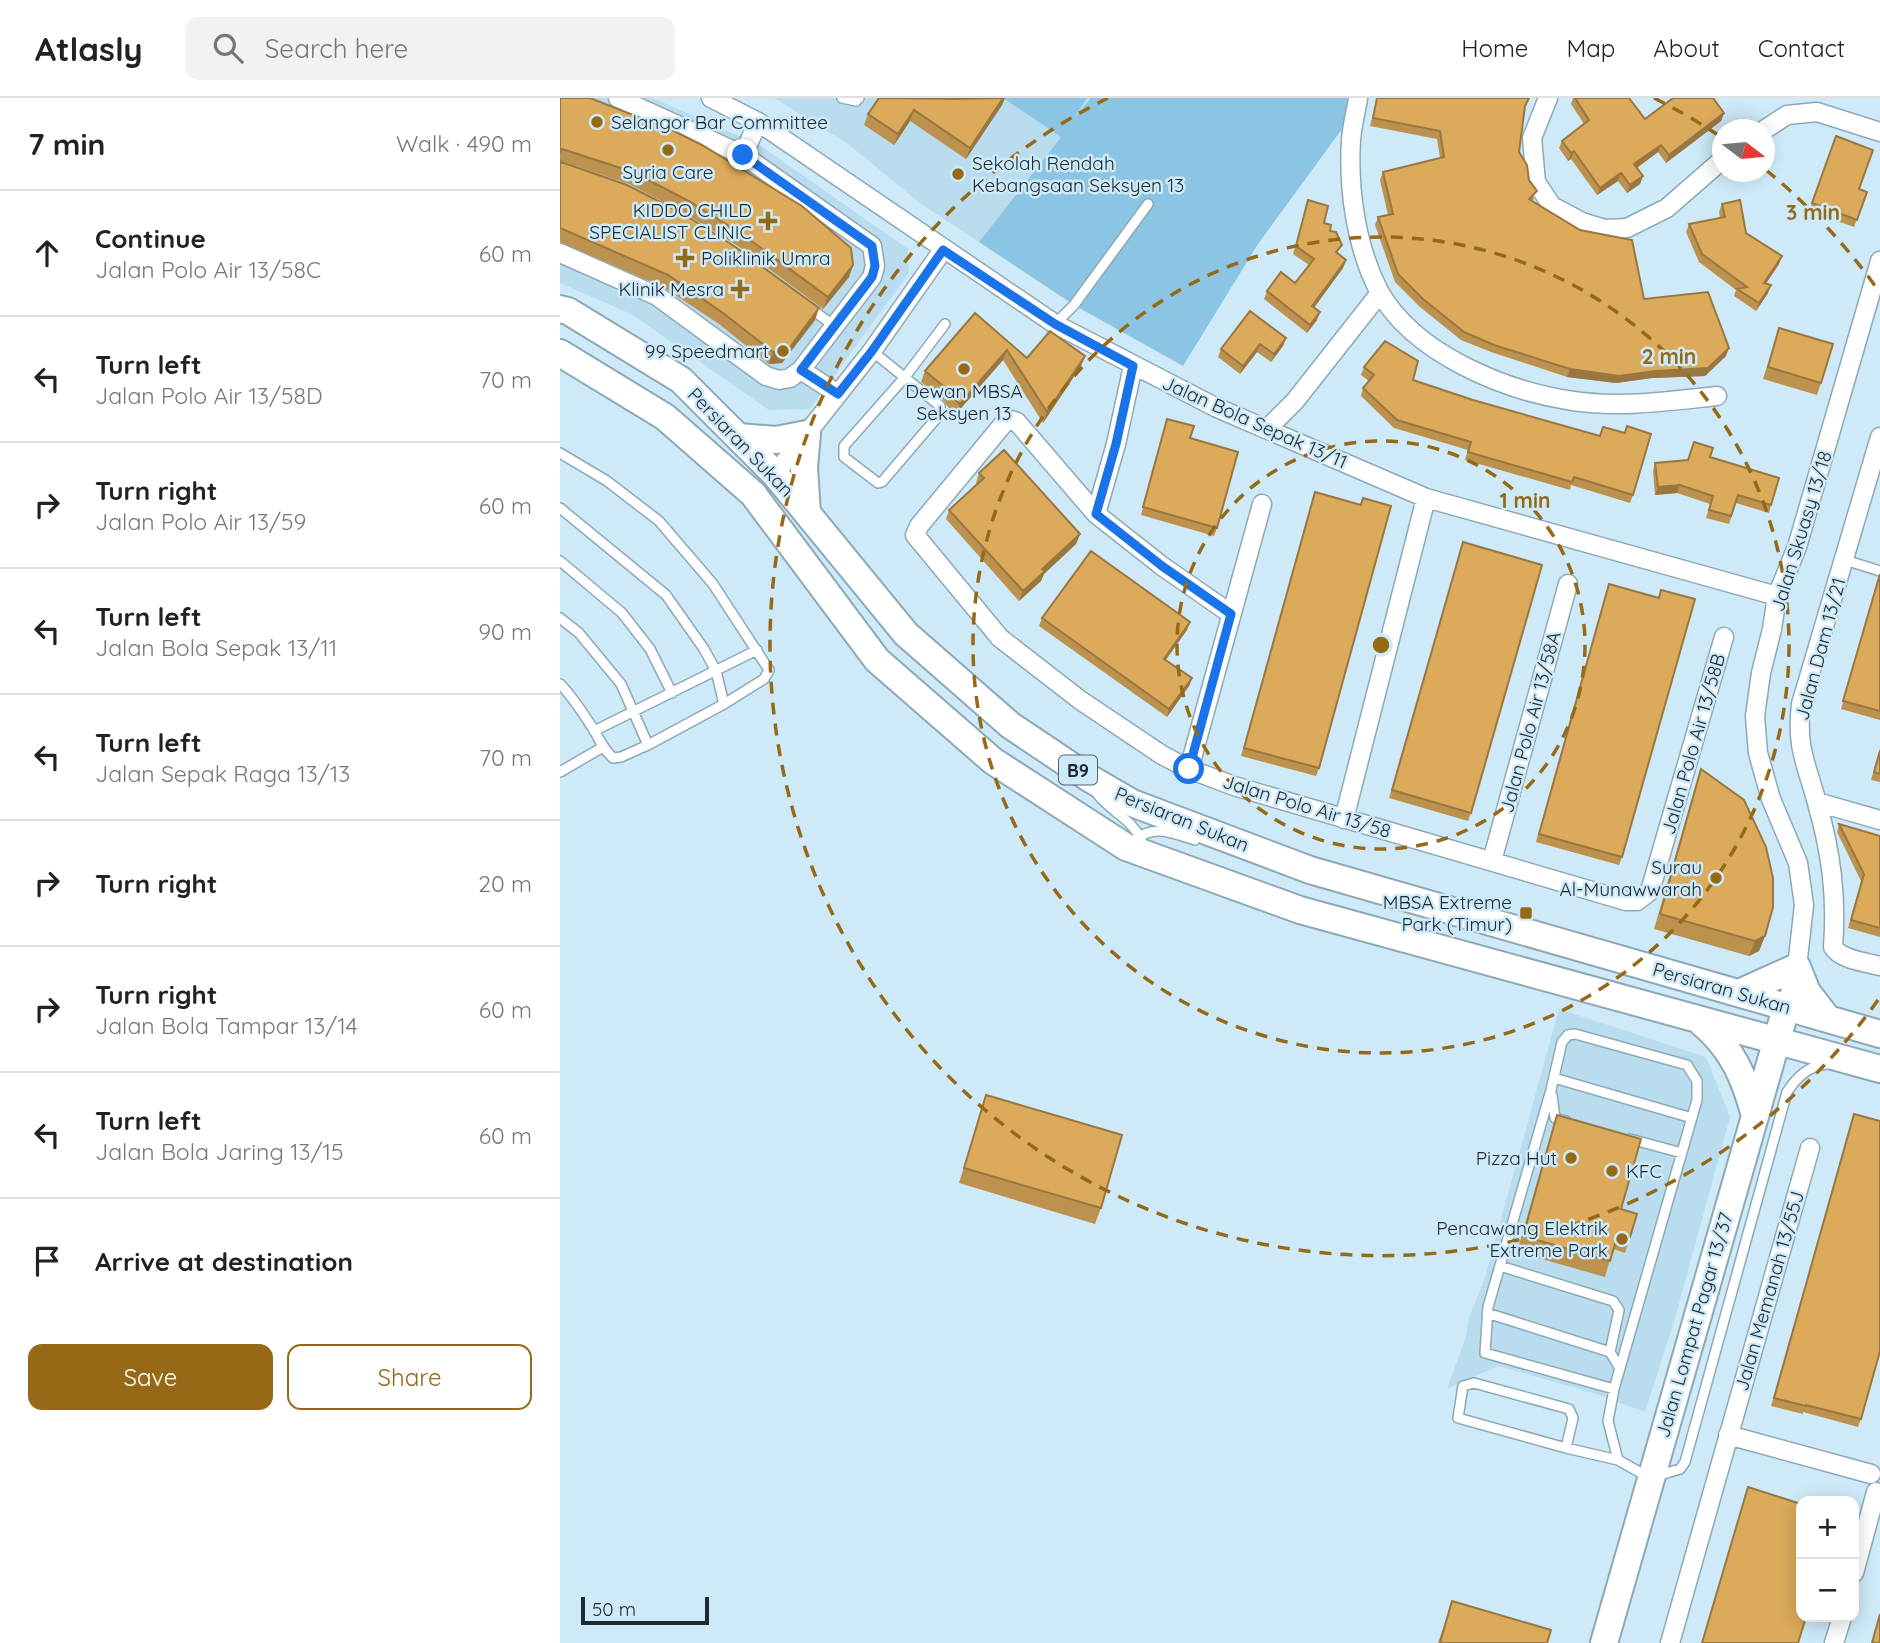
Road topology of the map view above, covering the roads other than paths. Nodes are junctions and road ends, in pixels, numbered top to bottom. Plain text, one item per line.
1 (618, 98) edge
2 (712, 98) edge
3 (842, 98) edge
4 (859, 98) edge
5 (1358, 98) edge
6 (1548, 98) edge
7 (758, 122) junction
8 (1775, 123) edge
9 (1880, 132) edge
10 (743, 155) junction
11 (1712, 169) edge
12 (1148, 204) dead end
13 (943, 250) junction
14 (560, 253) edge
15 (1880, 261) edge
16 (1380, 293) junction
17 (801, 300) edge
18 (1874, 308) edge
19 (560, 309) edge
20 (946, 324) dead end
21 (1055, 324) junction
22 (834, 326) junction
23 (872, 351) junction
24 (560, 353) edge
25 (1133, 366) junction
26 (801, 370) junction
27 (905, 377) junction
28 (838, 394) junction
29 (1717, 396) dead end
30 (1267, 429) junction
31 (807, 434) junction
32 (739, 437) junction
33 (1880, 437) edge
34 (560, 453) edge
35 (729, 471) junction
36 (775, 474) junction
37 (1426, 498) junction
38 (1262, 504) dead end
39 (560, 508) edge
40 (807, 513) junction
41 (1096, 514) junction
42 (776, 523) junction
43 (1844, 560) junction
44 (560, 561) edge
45 (1880, 571) edge
46 (1568, 584) dead end
47 (1777, 596) junction
48 (1231, 614) junction
49 (560, 618) edge
50 (1724, 637) dead end
51 (757, 650) junction
52 (716, 671) junction
53 (560, 684) edge
54 (672, 692) junction
55 (724, 704) junction
56 (632, 712) junction
57 (594, 731) junction
58 (648, 745) junction
59 (603, 747) junction
60 (1189, 769) junction
61 (560, 772) edge
62 (1089, 778) junction
63 (1817, 802) junction
64 (1344, 819) junction
65 (1880, 820) edge
66 (1241, 844) junction
67 (1137, 845) junction
68 (1492, 861) junction
69 (1650, 891) joint
70 (1880, 966) edge
71 (1797, 967) junction
72 (1739, 993) junction
73 (1786, 1007) junction
74 (1827, 1018) junction
75 (1700, 1021) junction
76 (1880, 1034) edge
77 (1776, 1040) junction
78 (1849, 1060) junction
79 (1880, 1069) edge
80 (1553, 1079) junction
81 (1551, 1090) junction
82 (1755, 1116) junction
83 (1692, 1118) junction
84 (1579, 1125) edge
85 (1625, 1138) edge
86 (1810, 1148) dead end
87 (1682, 1153) junction
88 (1500, 1266) junction
89 (1487, 1313) junction
90 (1610, 1352) junction
91 (1619, 1367) junction
92 (1614, 1390) junction
93 (1728, 1435) junction
94 (1566, 1448) junction
95 (1618, 1460) junction
96 (1650, 1479) junction
97 (1877, 1482) edge
98 (1858, 1559) edge
99 (1841, 1622) edge
100 (1604, 1643) edge
101 (1670, 1643) edge
102 (1835, 1643) edge

1 - 10 street
2 - 7 street, Jalan Bola Sepak 13/11
3 - 4 lane
5 - 16 street
6 - 11 street
7 - 10 street
7 - 13 street, Jalan Bola Sepak 13/11
8 - 9 street
10 - 22 street
12 - 21 lane
13 - 21 street, Jalan Bola Sepak 13/11
13 - 23 street
14 - 26 street
15 - 18 street, Jalan Skuasy 13/18
16 - 29 street
16 - 30 street
17 - 22 lane
18 - 47 street, Jalan Skuasy 13/18
19 - 32 main road, Persiaran Sukan / B9
20 - 27 lane
21 - 25 street, Jalan Bola Sepak 13/11
22 - 26 street
23 - 27 lane
23 - 28 street
24 - 35 main road, Persiaran Sukan / B9
25 - 30 street, Jalan Bola Sepak 13/11
25 - 41 street
26 - 28 street
27 - 27 lane
28 - 31 street
30 - 37 street, Jalan Bola Sepak 13/11
31 - 32 main road
31 - 36 street
31 - 40 main road
32 - 36 main road, Persiaran Sukan / B9
33 - 43 street, Jalan Dam 13/21
34 - 51 lane
35 - 36 main road
35 - 42 main road, Persiaran Sukan / B9
36 - 40 main road, Persiaran Sukan / B9
36 - 42 main road
37 - 47 street, Jalan Bola Sepak 13/11
37 - 64 street
38 - 48 street
39 - 52 lane
40 - 62 main road, Persiaran Sukan / B9
41 - 48 street
41 - 60 street, Jalan Polo Air 13/58
42 - 67 main road, Persiaran Sukan / B9
43 - 45 lane
43 - 63 street, Jalan Dam 13/21
44 - 54 lane
46 - 68 street, Jalan Polo Air 13/58A
47 - 71 street, Jalan Skuasy 13/18
48 - 60 street
49 - 56 lane
50 - 69 street, Jalan Polo Air 13/58B
51 - 52 lane
51 - 55 lane
52 - 54 lane
52 - 55 lane
53 - 57 lane
54 - 56 lane
55 - 58 lane
56 - 57 lane
56 - 58 lane
57 - 59 lane
58 - 59 lane
59 - 61 lane
60 - 64 street, Jalan Polo Air 13/58
62 - 66 main road, Persiaran Sukan / B9
62 - 67 lane
63 - 65 street
63 - 70 street, Jalan Dam 13/21
64 - 68 street, Jalan Polo Air 13/58
66 - 67 lane
66 - 72 main road, Persiaran Sukan / B9
67 - 75 main road, Persiaran Sukan / B9
68 - 69 street, Jalan Polo Air 13/58
71 - 72 main road
71 - 73 street, Jalan Skuasy 13/18
71 - 74 main road
72 - 73 main road, Persiaran Sukan / B9
73 - 74 main road, Persiaran Sukan / B9
73 - 77 main road, Jalan Lompat Pagar 13/37
74 - 76 main road, Persiaran Sukan / B9
75 - 77 main road, Persiaran Sukan / B9
75 - 82 main road
77 - 78 main road, Persiaran Sukan / B9
77 - 82 main road, Jalan Lompat Pagar 13/37
78 - 79 main road, Persiaran Sukan / B9
78 - 96 lane
80 - 81 lane
80 - 83 lane
80 - 83 lane
81 - 84 lane
81 - 88 lane
82 - 96 main road, Jalan Lompat Pagar 13/37
83 - 87 lane
85 - 87 lane
86 - 93 street, Jalan Memanah 13/55J
87 - 91 lane
88 - 89 lane
88 - 90 lane
89 - 90 lane
89 - 92 lane
90 - 91 lane
91 - 92 lane
92 - 95 lane
93 - 97 street
93 - 101 street, Jalan Memanah 13/55J
94 - 94 lane
94 - 95 lane
95 - 96 lane
96 - 100 main road, Jalan Lompat Pagar 13/37
97 - 98 street
99 - 102 street

